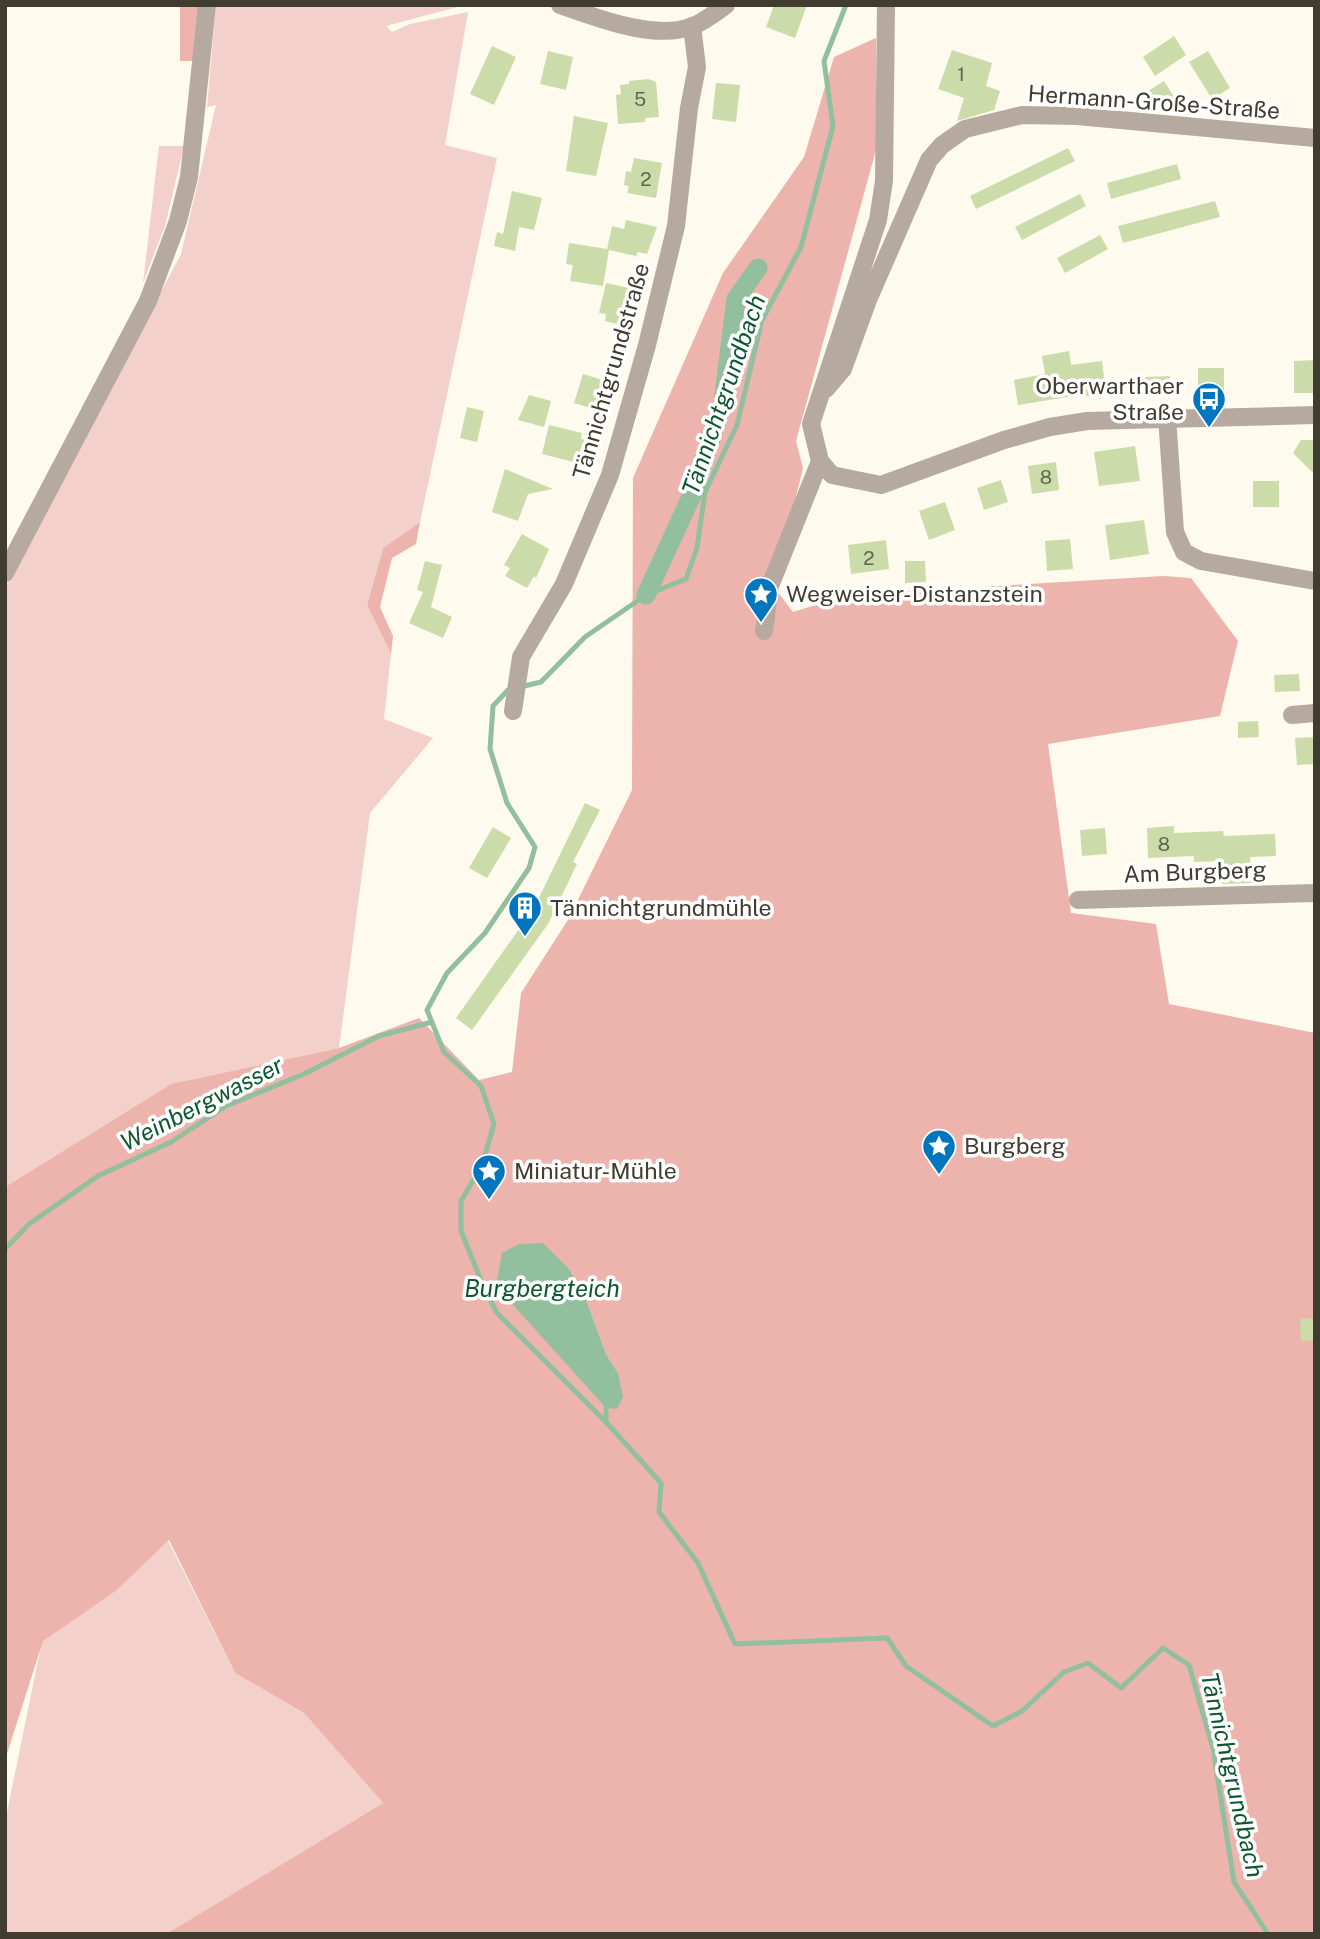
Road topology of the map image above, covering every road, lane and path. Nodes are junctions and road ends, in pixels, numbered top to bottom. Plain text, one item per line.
1 (207, 5) edge
2 (559, 5) edge
3 (726, 5) edge
4 (886, 5) edge
5 (692, 26) junction
6 (1315, 138) edge
7 (819, 397) junction
8 (1315, 415) edge
9 (1167, 417) junction
10 (820, 461) junction
11 (5, 573) edge
12 (1315, 581) edge
13 (764, 631) dead end
14 (513, 711) dead end
15 (1315, 713) edge
16 (1293, 715) dead end
17 (1315, 893) edge
18 (1078, 900) dead end

1 - 11 street
2 - 5 street
3 - 5 street
4 - 7 street
5 - 14 street, Tännichtgrundstraße
6 - 7 street, Hermann-Große-Straße
7 - 10 street
8 - 9 street
9 - 10 street
9 - 12 street
10 - 13 street
15 - 16 street
17 - 18 street, Am Burgberg

